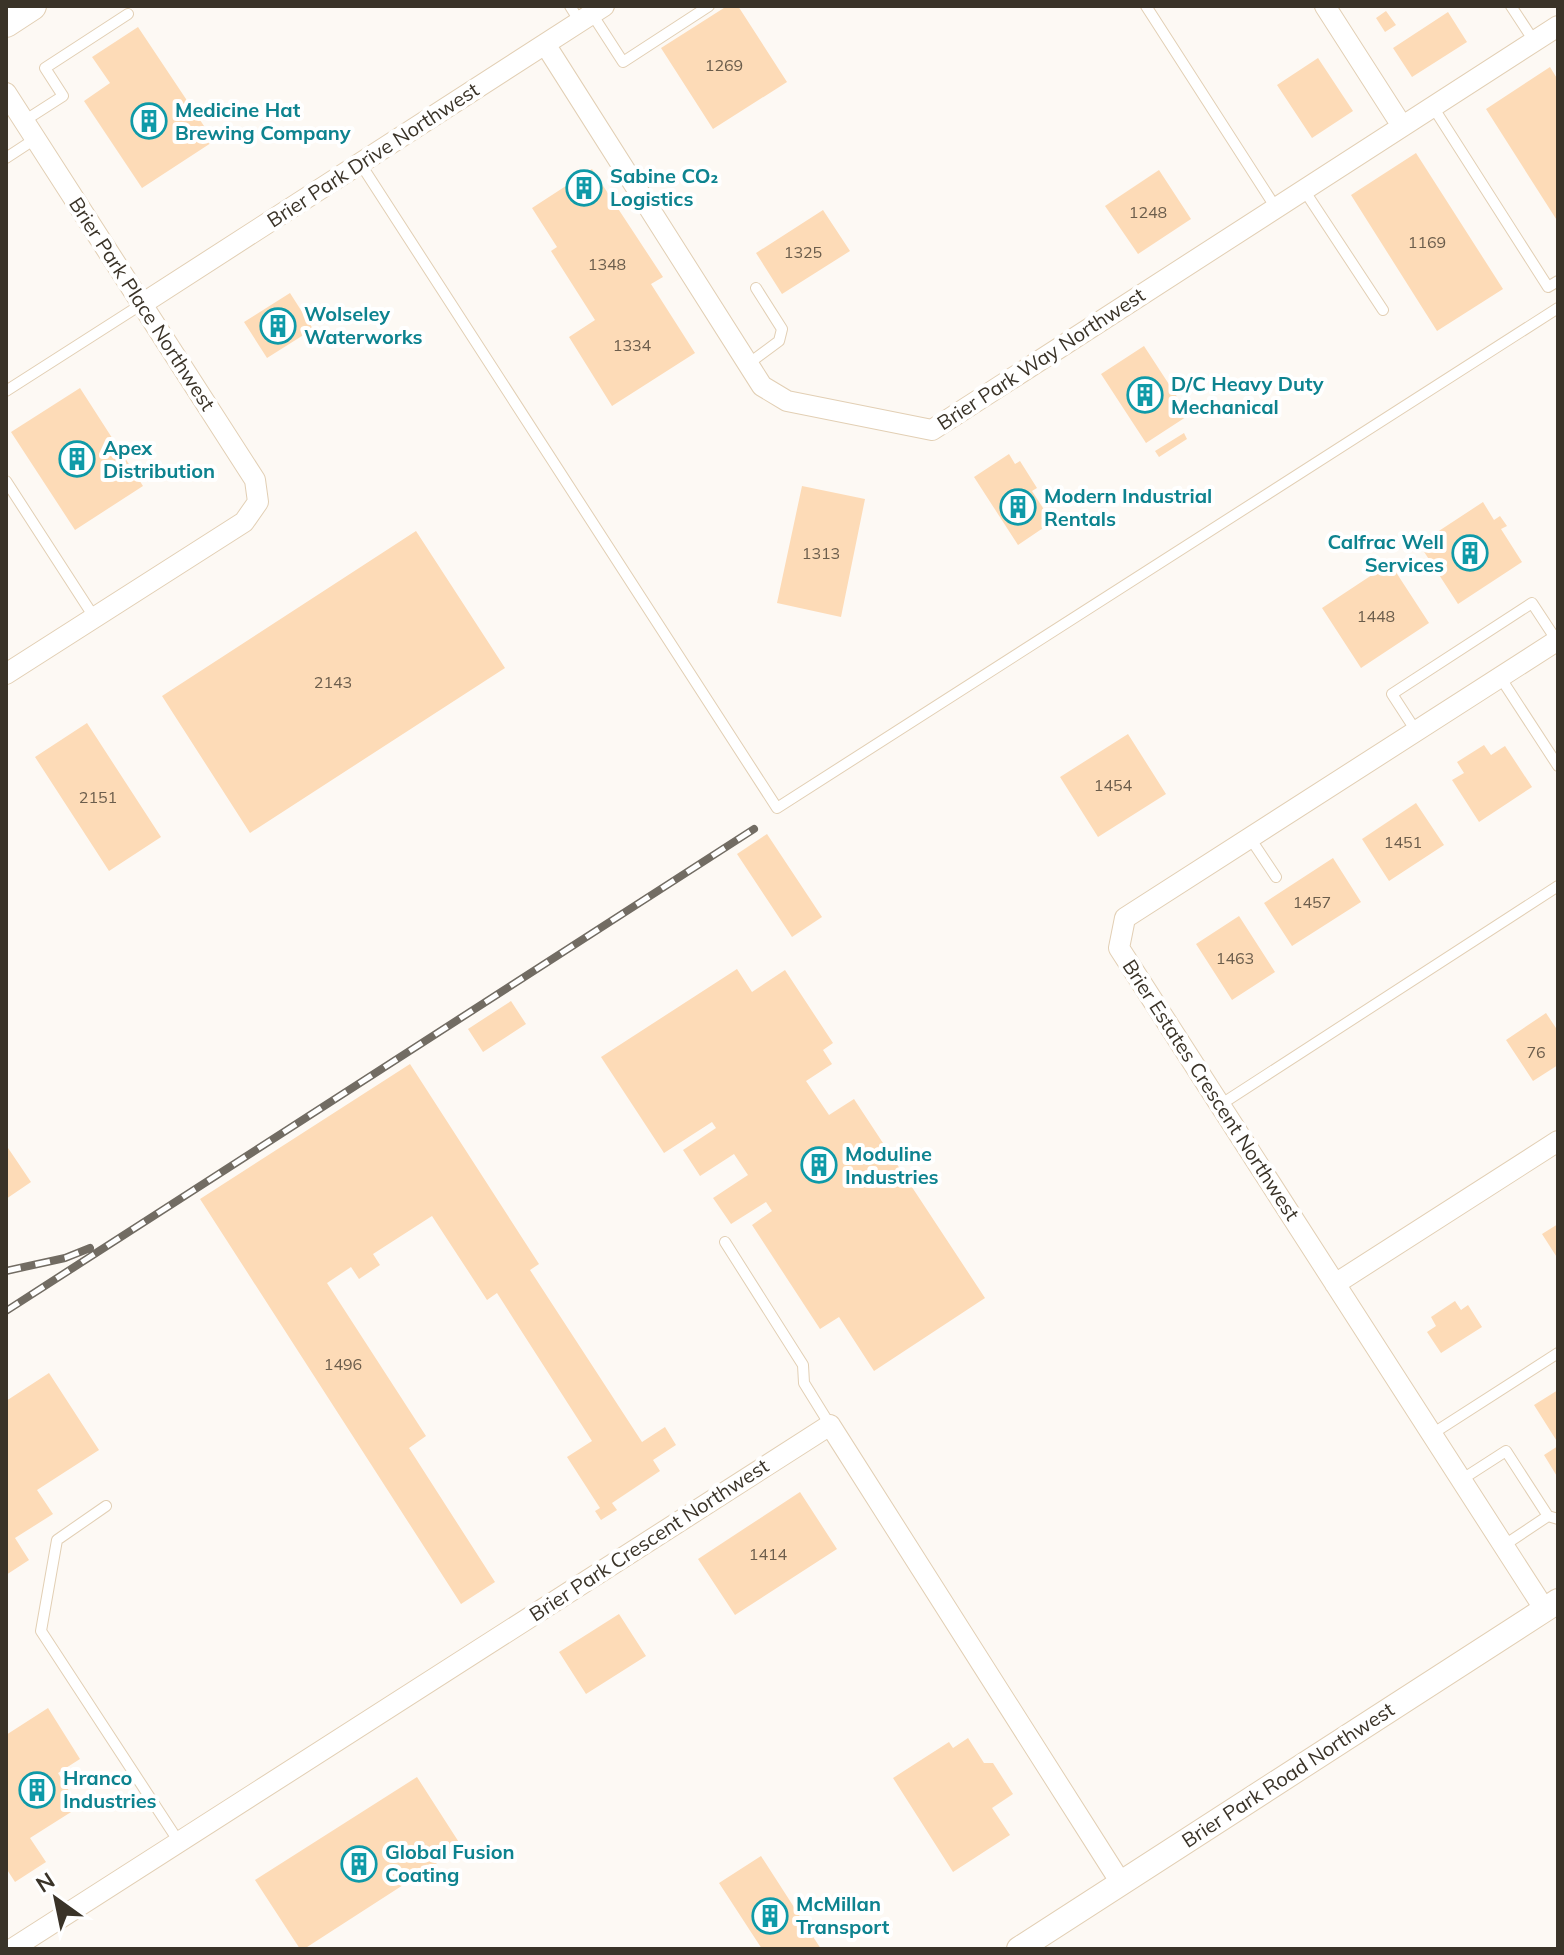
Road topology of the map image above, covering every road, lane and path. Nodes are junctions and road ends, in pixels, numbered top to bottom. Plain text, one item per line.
1 (32, 6) edge
2 (709, 6) edge
3 (1146, 6) edge
4 (1325, 6) edge
5 (1511, 6) edge
6 (590, 11) edge
7 (128, 14) dead end
8 (6, 23) edge
9 (1558, 26) edge
10 (1534, 41) junction
11 (545, 44) junction
12 (6, 93) edge
13 (1433, 107) junction
14 (1402, 126) junction
15 (30, 130) junction
16 (6, 158) edge
17 (360, 163) junction
18 (1304, 190) junction
19 (1276, 208) junction
20 (1558, 281) edge
21 (756, 288) dead end
22 (142, 304) junction
23 (1558, 308) edge
24 (1383, 310) dead end
25 (748, 364) junction
26 (6, 391) edge
27 (6, 481) edge
28 (94, 617) junction
29 (1558, 641) edge
30 (6, 674) edge
31 (1500, 677) junction
32 (1416, 731) junction
33 (1558, 766) edge
34 (1250, 838) junction
35 (1276, 877) dead end
36 (1558, 886) edge
37 (1220, 1105) junction
38 (1558, 1141) edge
39 (725, 1242) dead end
40 (1335, 1284) junction
41 (1558, 1353) edge
42 (830, 1425) junction
43 (1432, 1434) junction
44 (1461, 1480) junction
45 (106, 1506) dead end
46 (1553, 1518) edge
47 (1503, 1546) junction
48 (1551, 1606) edge
49 (179, 1842) junction
50 (1121, 1883) junction
51 (12, 1949) edge
52 (1019, 1949) edge

1 - 8 main road
2 - 6 lane
3 - 19 lane
4 - 14 street
5 - 10 lane
6 - 11 street, Brier Park Drive Northwest
7 - 15 lane
9 - 10 street, Brier Park Way Northwest
10 - 13 street, Brier Park Way Northwest
11 - 17 street, Brier Park Drive Northwest
11 - 25 street, Brier Park Way Northwest
12 - 15 street, Brier Park Place Northwest
13 - 14 street, Brier Park Way Northwest
13 - 20 lane
14 - 18 street, Brier Park Way Northwest
15 - 16 lane
15 - 22 street, Brier Park Place Northwest
17 - 22 street, Brier Park Drive Northwest
17 - 23 lane
18 - 19 street, Brier Park Way Northwest
18 - 24 lane
19 - 25 street, Brier Park Way Northwest
21 - 25 lane
22 - 26 lane
22 - 28 street, Brier Park Place Northwest
27 - 28 lane
28 - 30 street, Brier Park Place Northwest
29 - 31 street, Brier Estates Crescent Northwest
29 - 32 lane
31 - 32 street, Brier Estates Crescent Northwest
31 - 33 lane
32 - 34 street, Brier Estates Crescent Northwest
34 - 35 lane
34 - 37 street, Brier Estates Crescent Northwest
36 - 37 lane
37 - 40 street, Brier Estates Crescent Northwest
38 - 40 street
39 - 42 lane
40 - 43 street, Brier Estates Crescent Northwest
41 - 43 lane
42 - 49 street, Brier Park Crescent Northwest
42 - 50 street
43 - 44 street, Brier Estates Crescent Northwest
44 - 46 lane
44 - 47 street, Brier Estates Crescent Northwest
45 - 49 lane
46 - 47 lane
47 - 48 street, Brier Estates Crescent Northwest
48 - 50 street, Brier Park Road Northwest
49 - 51 street, Brier Park Crescent Northwest
50 - 52 street, Brier Park Road Northwest

